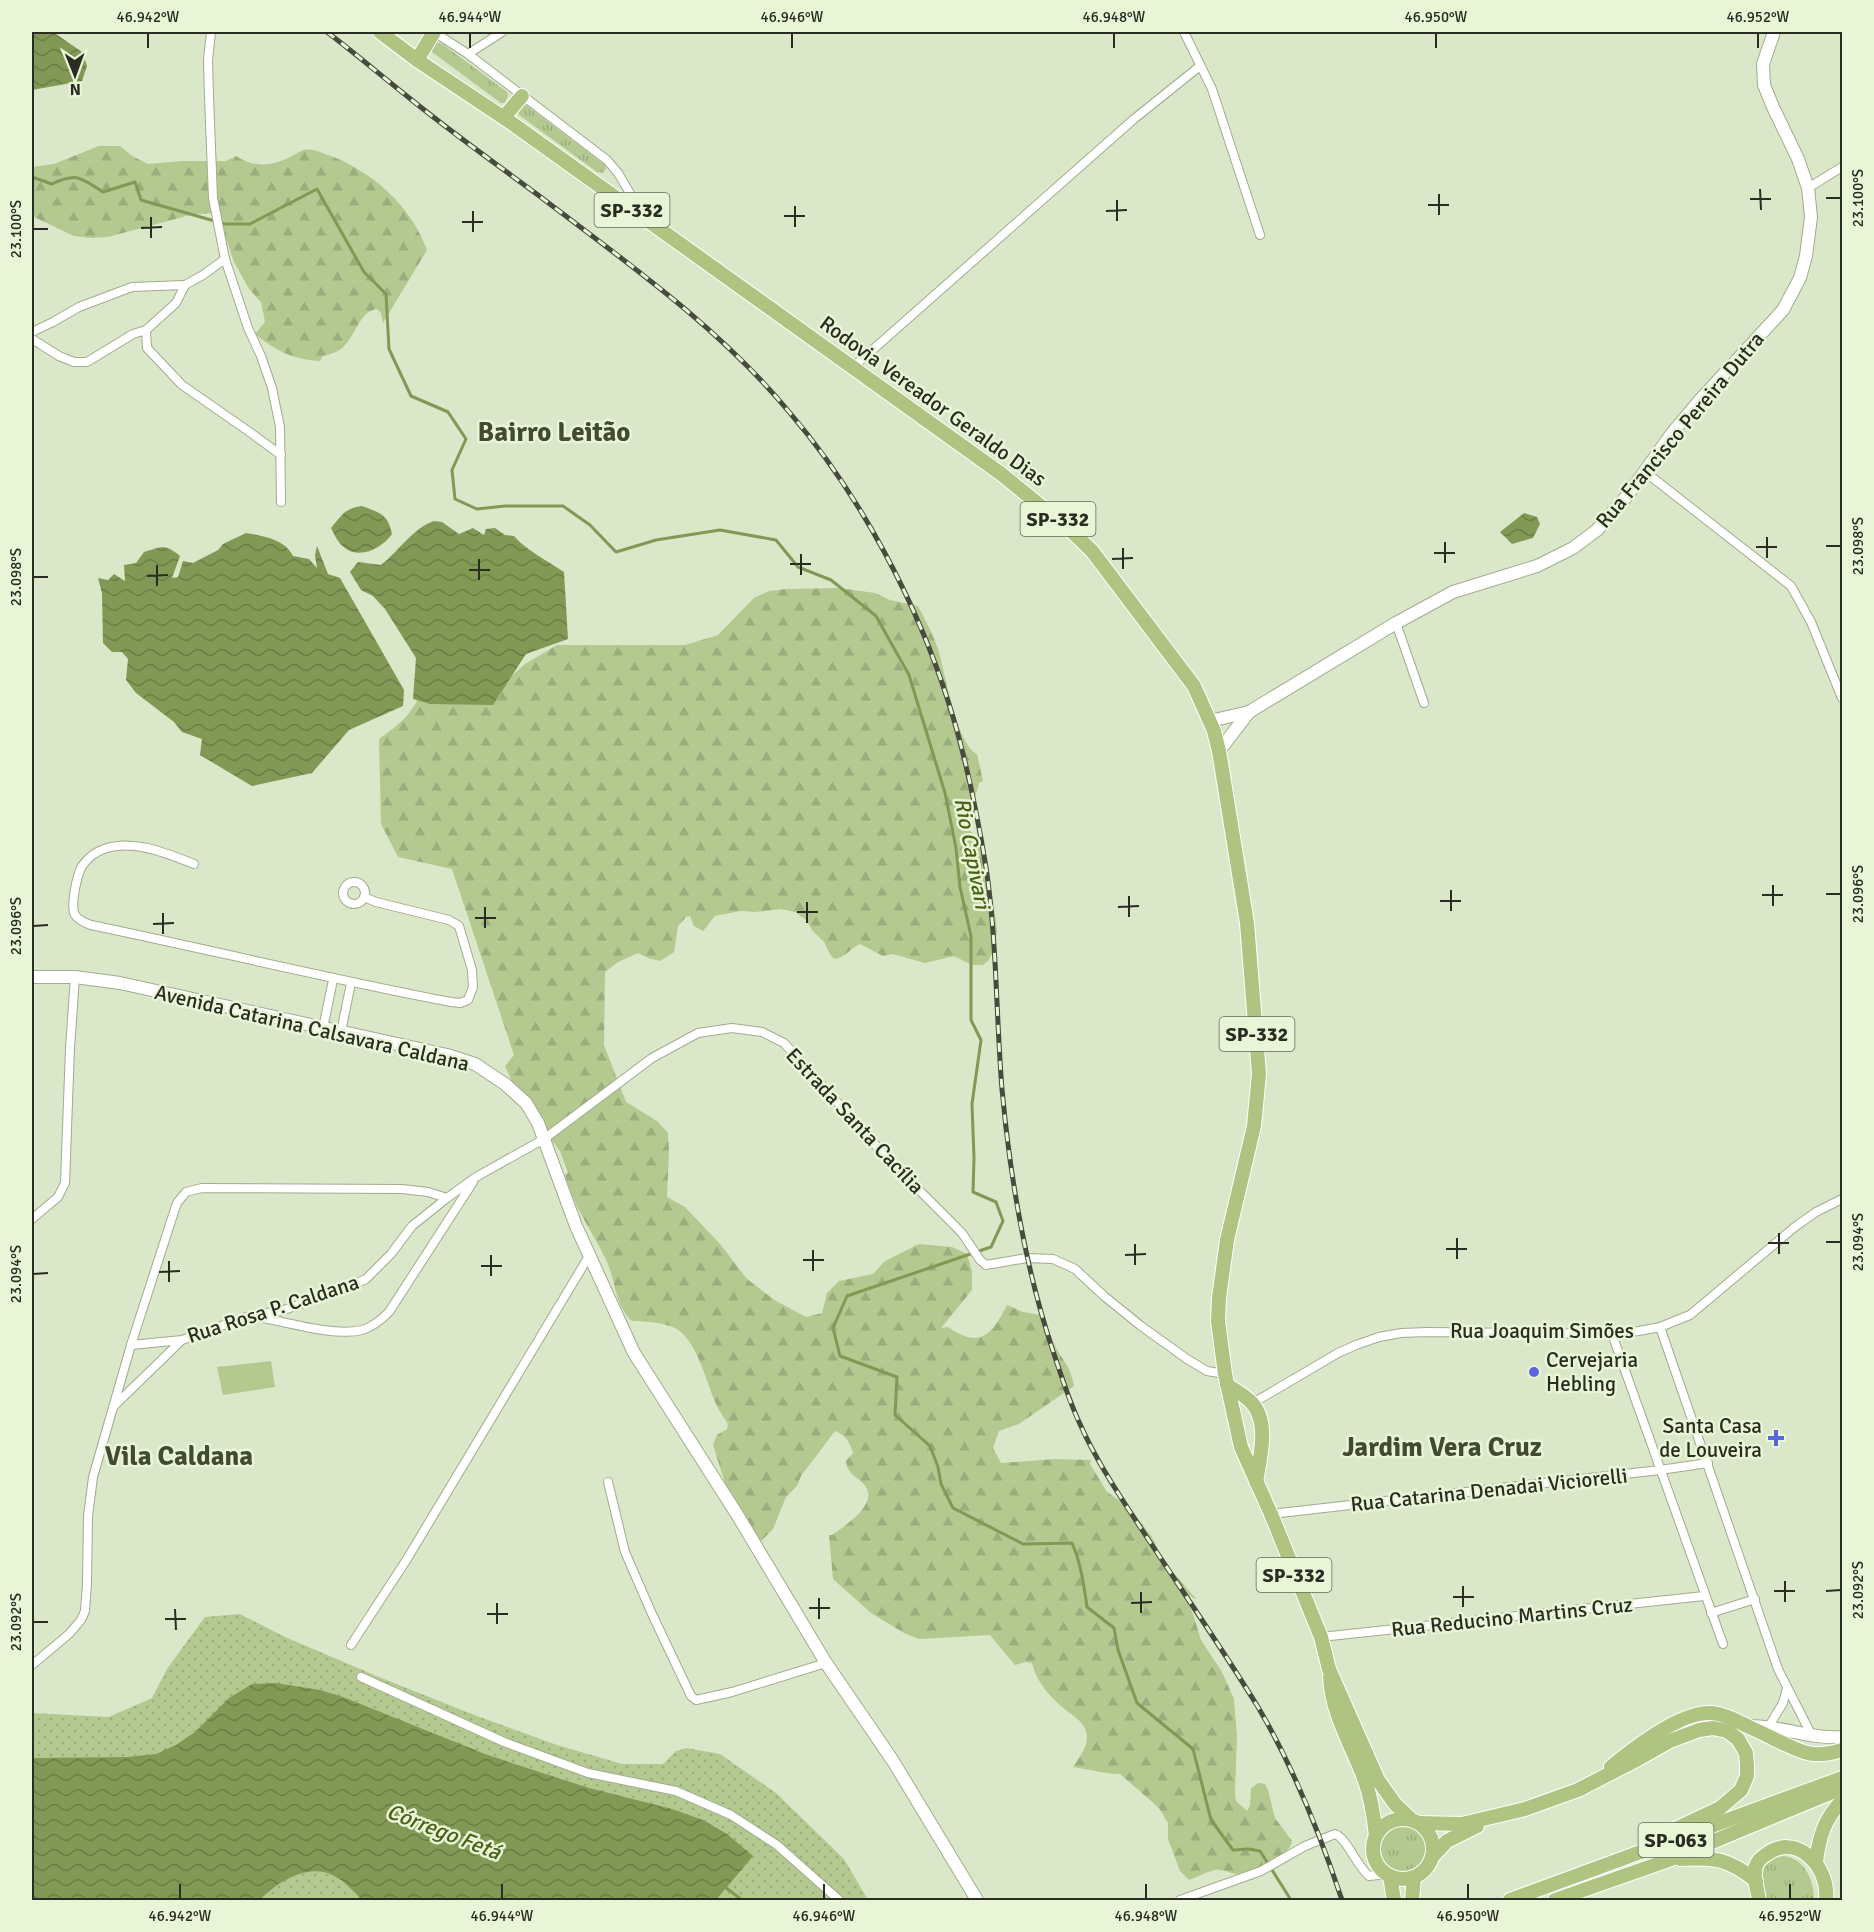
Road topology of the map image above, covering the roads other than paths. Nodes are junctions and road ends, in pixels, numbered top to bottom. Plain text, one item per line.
1 (211, 32) edge
2 (380, 32) edge
3 (434, 32) edge
4 (502, 32) edge
5 (1184, 32) edge
6 (1774, 32) edge
7 (468, 54) junction
8 (417, 60) junction
9 (1200, 66) junction
10 (522, 96) junction
11 (504, 117) junction
12 (1842, 167) edge
13 (1808, 188) junction
14 (645, 220) junction
15 (1260, 235) dead end
16 (225, 259) junction
17 (185, 285) junction
18 (146, 330) junction
19 (32, 332) edge
20 (32, 339) edge
21 (852, 368) junction
22 (281, 455) junction
23 (1644, 471) junction
24 (281, 502) dead end
25 (1396, 623) junction
26 (1842, 698) edge
27 (1424, 703) dead end
28 (1249, 712) junction
29 (1210, 721) junction
30 (1220, 751) junction
31 (194, 864) dead end
32 (364, 897) dead end
33 (32, 977) edge
34 (75, 977) junction
35 (333, 980) junction
36 (351, 983) junction
37 (323, 1028) junction
38 (341, 1032) junction
39 (544, 1139) junction
40 (476, 1177) junction
41 (447, 1198) junction
42 (1842, 1199) edge
43 (32, 1219) edge
44 (589, 1256) junction
45 (252, 1315) junction
46 (1660, 1327) junction
47 (1612, 1334) junction
48 (182, 1340) junction
49 (131, 1346) junction
50 (1226, 1379) junction
51 (1253, 1404) junction
52 (113, 1407) junction
53 (1234, 1416) junction
54 (1261, 1445) junction
55 (1241, 1447) junction
56 (1708, 1463) junction
57 (1660, 1470) junction
58 (608, 1482) dead end
59 (1256, 1482) junction
60 (1271, 1514) junction
61 (1704, 1596) junction
62 (1755, 1599) junction
63 (1711, 1613) junction
64 (1321, 1637) junction
65 (1723, 1644) dead end
66 (351, 1645) dead end
67 (826, 1664) junction
68 (32, 1665) edge
69 (1329, 1669) junction
70 (361, 1677) dead end
71 (1787, 1687) junction
72 (1747, 1726) junction
73 (1769, 1726) junction
74 (1812, 1737) junction
75 (1842, 1737) edge
76 (1842, 1750) edge
77 (1842, 1778) edge
78 (1594, 1781) junction
79 (1842, 1788) edge
80 (1842, 1801) edge
81 (1492, 1818) junction
82 (1415, 1822) junction
83 (1376, 1836) junction
84 (1659, 1846) junction
85 (1432, 1857) junction
86 (1666, 1861) junction
87 (1816, 1862) junction
88 (1388, 1875) junction
89 (1414, 1877) junction
90 (1756, 1881) junction
91 (1828, 1898) edge
92 (839, 1900) edge
93 (977, 1900) edge
94 (1180, 1900) edge
95 (1394, 1900) edge
96 (1412, 1900) edge
97 (1510, 1900) edge
98 (1555, 1900) edge
99 (1759, 1900) edge

1 - 16 street
2 - 8 main road, Rodovia Vereador Geraldo Dias / SP-332
3 - 7 street
3 - 8 main road
4 - 7 street
5 - 9 street
6 - 13 street, Rua Francisco Pereira Dutra
7 - 10 street
8 - 11 main road, Rodovia Vereador Geraldo Dias / SP-332
9 - 15 street
9 - 21 street
10 - 11 main road
10 - 14 street
11 - 14 main road, Rodovia Vereador Geraldo Dias / SP-332
12 - 13 street
13 - 23 street, Rua Francisco Pereira Dutra
14 - 21 main road, Rodovia Vereador Geraldo Dias / SP-332
16 - 17 street
16 - 22 street
17 - 18 street
17 - 19 street
18 - 20 street
18 - 22 street
21 - 29 main road, Rodovia Vereador Geraldo Dias / SP-332
22 - 24 street
23 - 25 street, Rua Francisco Pereira Dutra
23 - 26 street
25 - 27 street
25 - 28 street, Rua Francisco Pereira Dutra
28 - 29 street, Rua Francisco Pereira Dutra
28 - 30 street, Rua Francisco Pereira Dutra
29 - 30 main road, Rodovia Vereador Geraldo Dias / SP-332
30 - 50 main road, Rodovia Vereador Geraldo Dias / SP-332
31 - 35 street
32 - 36 street
33 - 34 street, Avenida Catarina Calsavara Caldana
34 - 37 street, Avenida Catarina Calsavara Caldana
34 - 43 street
35 - 36 street
35 - 37 street
36 - 38 street
37 - 38 street, Avenida Catarina Calsavara Caldana
38 - 39 street, Avenida Catarina Calsavara Caldana
39 - 40 street, Rua Rosa P. Caldana
39 - 44 street, Avenida Catarina Calsavara Caldana
39 - 50 street, Estrada Santa Cacília
40 - 41 street, Rua Rosa P. Caldana
40 - 45 street
41 - 45 street, Rua Rosa P. Caldana
41 - 49 street
42 - 46 street, Rua Joaquim Simões
44 - 66 street
44 - 67 street, Avenida Catarina Calsavara Caldana
45 - 48 street, Rua Rosa P. Caldana
46 - 47 street, Rua Joaquim Simões
46 - 56 street
47 - 51 street, Rua Joaquim Simões
47 - 57 street
48 - 49 street, Rua Rosa P. Caldana
48 - 52 street
49 - 52 street
50 - 51 main road
50 - 53 main road, Rodovia Vereador Geraldo Dias / SP-332
51 - 53 main road
51 - 54 main road
52 - 68 street
53 - 55 main road, Rodovia Vereador Geraldo Dias / SP-332
54 - 55 main road
54 - 59 main road
55 - 59 main road, Rodovia Vereador Geraldo Dias / SP-332
56 - 57 street, Rua Catarina Denadai Viciorelli
56 - 62 street
57 - 60 street, Rua Catarina Denadai Viciorelli
57 - 61 street
58 - 67 street
59 - 60 main road, Rodovia Vereador Geraldo Dias / SP-332
60 - 64 main road, Rodovia Vereador Geraldo Dias / SP-332
61 - 63 street
61 - 64 street, Rua Reducino Martins Cruz
62 - 63 street
62 - 71 street
63 - 65 street
64 - 69 main road, Rodovia Vereador Geraldo Dias / SP-332
67 - 93 street, Avenida Catarina Calsavara Caldana
69 - 82 main road, Rodovia Vereador Geraldo Dias / SP-332
69 - 83 main road, Rodovia Vereador Geraldo Dias / SP-332
70 - 92 street
71 - 73 street
71 - 74 street
72 - 73 street
72 - 76 main road
72 - 78 main road
73 - 74 street
74 - 75 street
77 - 84 main road, SP-063
78 - 81 main road
78 - 84 main road
79 - 86 main road, SP-063
80 - 87 main road
81 - 82 main road
81 - 85 main road
82 - 83 main road
82 - 85 main road, SP-332
83 - 88 main road, SP-332
84 - 97 main road, SP-063
85 - 89 main road
86 - 90 main road
86 - 98 main road, SP-063
87 - 90 main road
87 - 91 main road
88 - 89 main road
88 - 94 street
88 - 95 main road, SP-332
89 - 96 main road
90 - 99 main road

